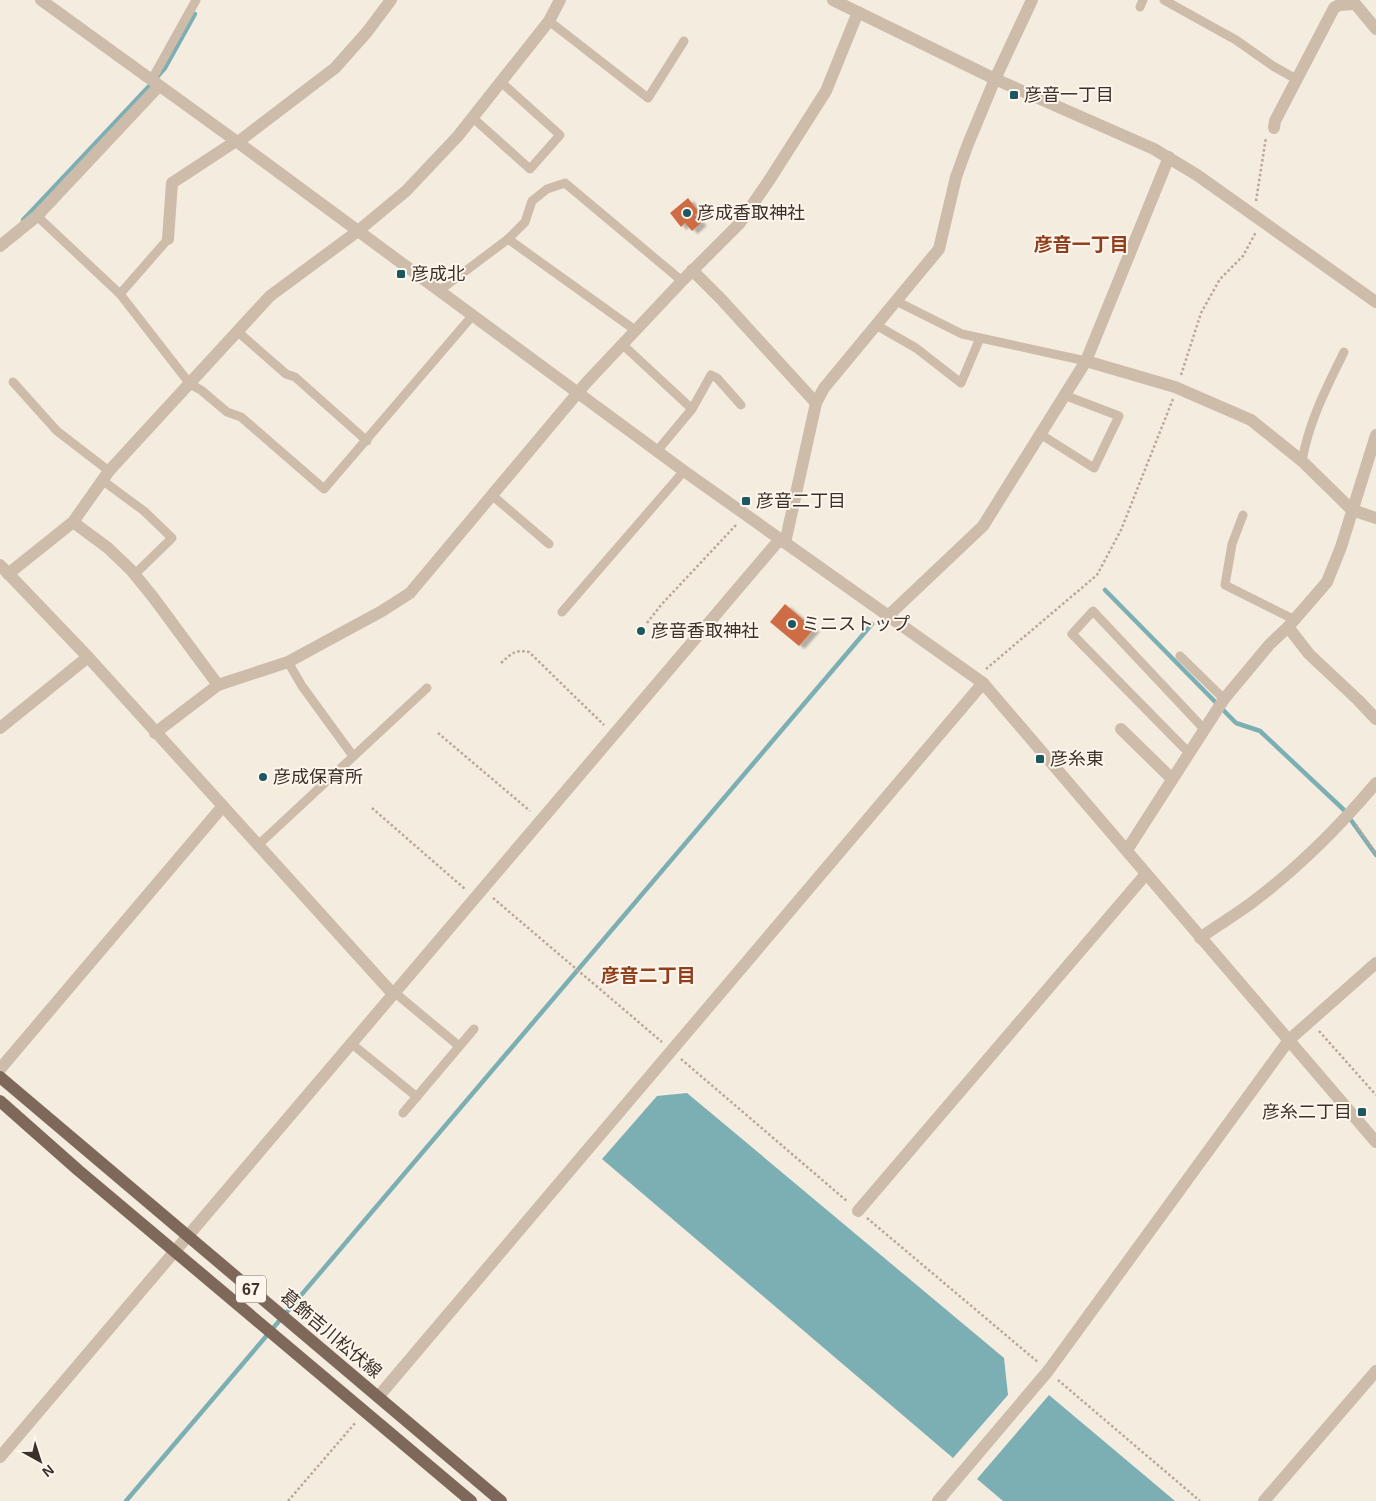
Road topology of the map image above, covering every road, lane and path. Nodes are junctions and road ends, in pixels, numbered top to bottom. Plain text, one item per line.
1 (41, 0) edge
2 (196, 0) edge
3 (391, 0) edge
4 (560, 0) edge
5 (833, 0) edge
6 (1032, 0) edge
7 (1164, 0) edge
8 (1353, 2) edge
9 (858, 12) junction
10 (549, 22) junction
11 (1376, 29) edge
12 (684, 40) dead end
13 (995, 79) junction
14 (1296, 79) junction
15 (501, 82) junction
16 (155, 83) junction
17 (473, 118) junction
18 (1270, 130) joint
19 (237, 142) junction
20 (1169, 157) junction
21 (37, 216) junction
22 (1257, 218) junction
23 (358, 231) junction
24 (168, 239) joint
25 (508, 239) junction
26 (0, 246) edge
27 (692, 270) junction
28 (682, 281) junction
29 (439, 290) junction
30 (120, 294) junction
31 (896, 301) junction
32 (1376, 302) edge
33 (472, 315) junction
34 (876, 326) junction
35 (635, 330) junction
36 (237, 331) junction
37 (980, 338) junction
38 (622, 344) junction
39 (1344, 352) dead end
40 (1086, 361) junction
41 (13, 382) dead end
42 (190, 384) junction
43 (1177, 388) junction
44 (578, 393) junction
45 (1064, 395) junction
46 (816, 403) junction
47 (741, 405) dead end
48 (692, 409) junction
49 (1040, 434) junction
50 (1376, 435) edge
51 (367, 441) junction
52 (657, 451) junction
53 (1302, 461) junction
54 (684, 471) junction
55 (106, 476) junction
56 (492, 496) junction
57 (1352, 510) junction
58 (746, 514) junction
59 (1243, 515) dead end
60 (1376, 518) edge
61 (73, 522) junction
62 (783, 541) junction
63 (550, 544) dead end
64 (4, 569) edge
65 (134, 575) junction
66 (562, 612) dead end
67 (889, 615) junction
68 (647, 623) dead end
69 (1291, 623) junction
70 (1180, 656) dead end
71 (88, 657) junction
72 (288, 662) junction
73 (501, 663) dead end
74 (984, 677) junction
75 (218, 685) junction
76 (427, 688) dead end
77 (1224, 699) junction
78 (1376, 719) edge
79 (0, 728) edge
80 (1204, 728) junction
81 (1121, 729) dead end
82 (155, 733) junction
83 (438, 733) dead end
84 (614, 735) junction
85 (1189, 752) junction
86 (353, 756) junction
87 (1172, 779) junction
88 (1376, 783) edge
89 (223, 806) junction
90 (372, 808) dead end
91 (1349, 815) junction
92 (541, 820) junction
93 (257, 846) junction
94 (1127, 850) junction
95 (1376, 853) edge
96 (1146, 874) junction
97 (475, 898) junction
98 (1200, 938) junction
99 (1376, 963) edge
100 (394, 993) junction
101 (1310, 1020) junction
102 (474, 1029) dead end
103 (1289, 1040) junction
104 (352, 1044) junction
105 (459, 1046) junction
106 (0, 1069) edge
107 (0, 1077) edge
108 (1376, 1095) edge
109 (417, 1097) junction
110 (0, 1101) edge
111 (403, 1113) dead end
112 (1376, 1142) edge
113 (858, 1211) joint
114 (189, 1236) junction
115 (176, 1251) junction
116 (1048, 1371) junction
117 (1376, 1371) edge
118 (378, 1397) junction
119 (365, 1411) junction
120 (0, 1457) edge
121 (288, 1501) edge
122 (471, 1501) edge
123 (501, 1501) edge
124 (938, 1501) edge
125 (1200, 1501) edge
126 (1264, 1501) edge

1 - 16 street
2 - 16 lane
3 - 19 street
4 - 10 street
5 - 9 street
6 - 13 street
7 - 14 lane
8 - 11 street
8 - 14 street
9 - 13 street
9 - 27 street
10 - 12 lane
10 - 15 street
13 - 20 street
13 - 31 street
14 - 18 street
15 - 17 street
15 - 17 lane
16 - 19 street
16 - 21 street
17 - 23 street
18 - 22 path
19 - 23 street
19 - 24 street
20 - 22 street
20 - 40 street
21 - 26 street
21 - 30 lane
22 - 32 street
22 - 43 path
23 - 29 street
23 - 36 street
24 - 30 lane
25 - 28 lane
25 - 29 lane
25 - 35 lane
27 - 28 street
27 - 46 street
28 - 35 street
29 - 33 street
30 - 42 lane
31 - 34 street
31 - 37 lane
33 - 44 street
33 - 51 lane
34 - 37 lane
34 - 46 street
35 - 38 street
36 - 42 street
36 - 51 lane
37 - 40 lane
38 - 44 street
38 - 48 lane
39 - 53 lane
40 - 43 street
40 - 45 street
41 - 55 lane
42 - 51 lane
42 - 55 street
43 - 53 street
43 - 74 path
44 - 52 street
44 - 56 street
45 - 49 street
45 - 49 lane
46 - 62 street
47 - 48 lane
48 - 52 lane
49 - 67 street
50 - 57 street
52 - 54 street
53 - 57 street
54 - 58 street
54 - 66 lane
55 - 61 street
55 - 65 lane
56 - 63 lane
56 - 72 street
57 - 60 street
57 - 69 street
58 - 62 street
58 - 68 path
59 - 69 lane
61 - 64 street
61 - 65 street
62 - 67 street
62 - 84 street
64 - 71 street
65 - 75 street
67 - 74 street
69 - 77 street
69 - 78 street
70 - 77 lane
71 - 79 street
71 - 82 street
72 - 75 street
72 - 86 lane
73 - 84 path
74 - 94 street
74 - 118 street
75 - 82 street
76 - 86 lane
77 - 80 street
80 - 85 street
80 - 85 lane
81 - 87 street
82 - 89 street
83 - 92 path
84 - 92 street
85 - 87 street
86 - 93 lane
87 - 94 street
88 - 91 street
89 - 93 street
89 - 106 street
90 - 97 path
91 - 95 path
91 - 98 street
92 - 97 street
93 - 100 street
94 - 96 street
96 - 98 street
96 - 113 street
97 - 100 street
98 - 103 street
99 - 101 street
100 - 104 street
100 - 105 lane
101 - 103 street
101 - 108 path
102 - 105 lane
103 - 112 street
103 - 116 street
104 - 109 lane
104 - 114 street
105 - 109 lane
107 - 114 main road, 葛飾吉川松伏線 / 67
109 - 111 lane
110 - 115 main road, 葛飾吉川松伏線 / 67
113 - 116 path
114 - 115 street
114 - 118 main road, 葛飾吉川松伏線 / 67
115 - 119 main road, 葛飾吉川松伏線 / 67
115 - 120 street
116 - 124 street
116 - 125 path
117 - 126 street
118 - 123 main road, 葛飾吉川松伏線 / 67
119 - 121 path
119 - 122 main road, 葛飾吉川松伏線 / 67

